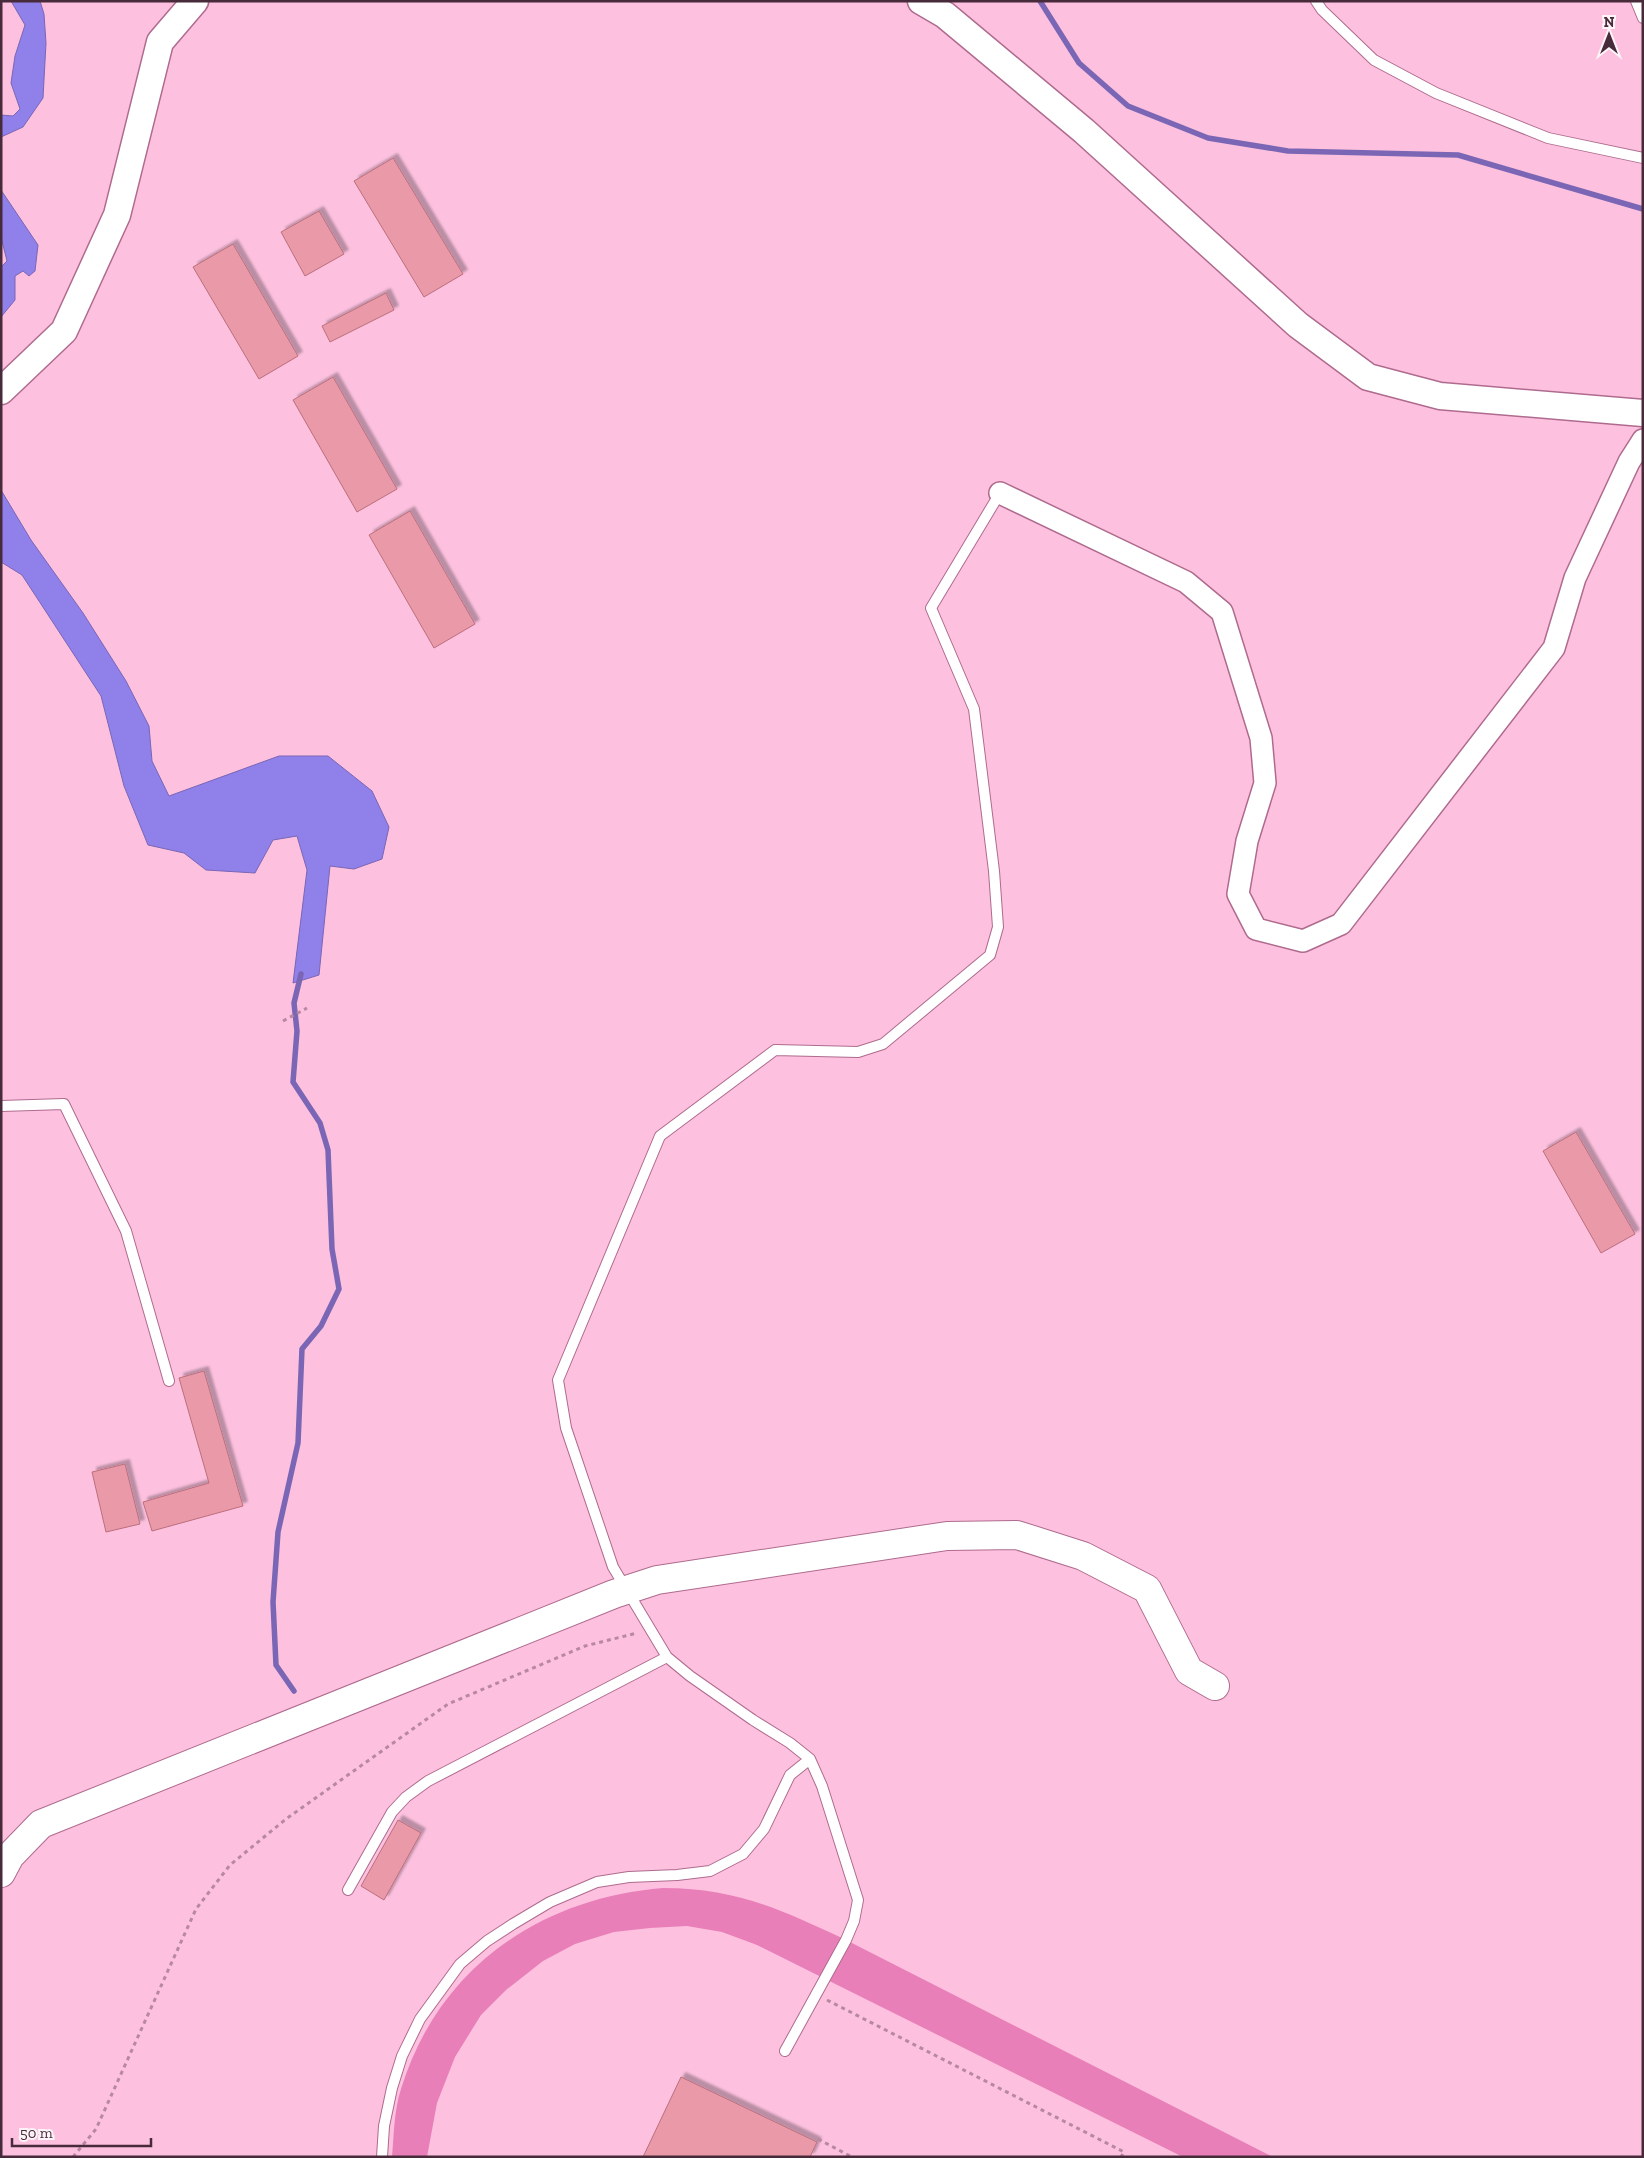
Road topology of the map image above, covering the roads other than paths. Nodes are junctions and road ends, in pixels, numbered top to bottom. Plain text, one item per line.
1 (195, 1) edge
2 (921, 1) edge
3 (1316, 1) edge
4 (1636, 1) edge
5 (1643, 18) edge
6 (1643, 158) edge
7 (1, 391) edge
8 (1643, 413) edge
9 (1643, 440) edge
10 (1000, 493) joint
11 (1, 1106) edge
12 (169, 1382) dead end
13 (627, 1590) junction
14 (666, 1657) junction
15 (1215, 1686) dead end
16 (810, 1759) junction
17 (1, 1873) edge
18 (348, 1890) dead end
19 (785, 2050) dead end
20 (382, 2157) edge

1 - 7 street
2 - 8 street
3 - 6 lane
4 - 5 lane
9 - 10 street
10 - 13 lane
11 - 12 lane
13 - 14 lane
13 - 15 main road
13 - 17 main road
14 - 16 lane
14 - 18 lane
16 - 19 lane
16 - 20 lane

